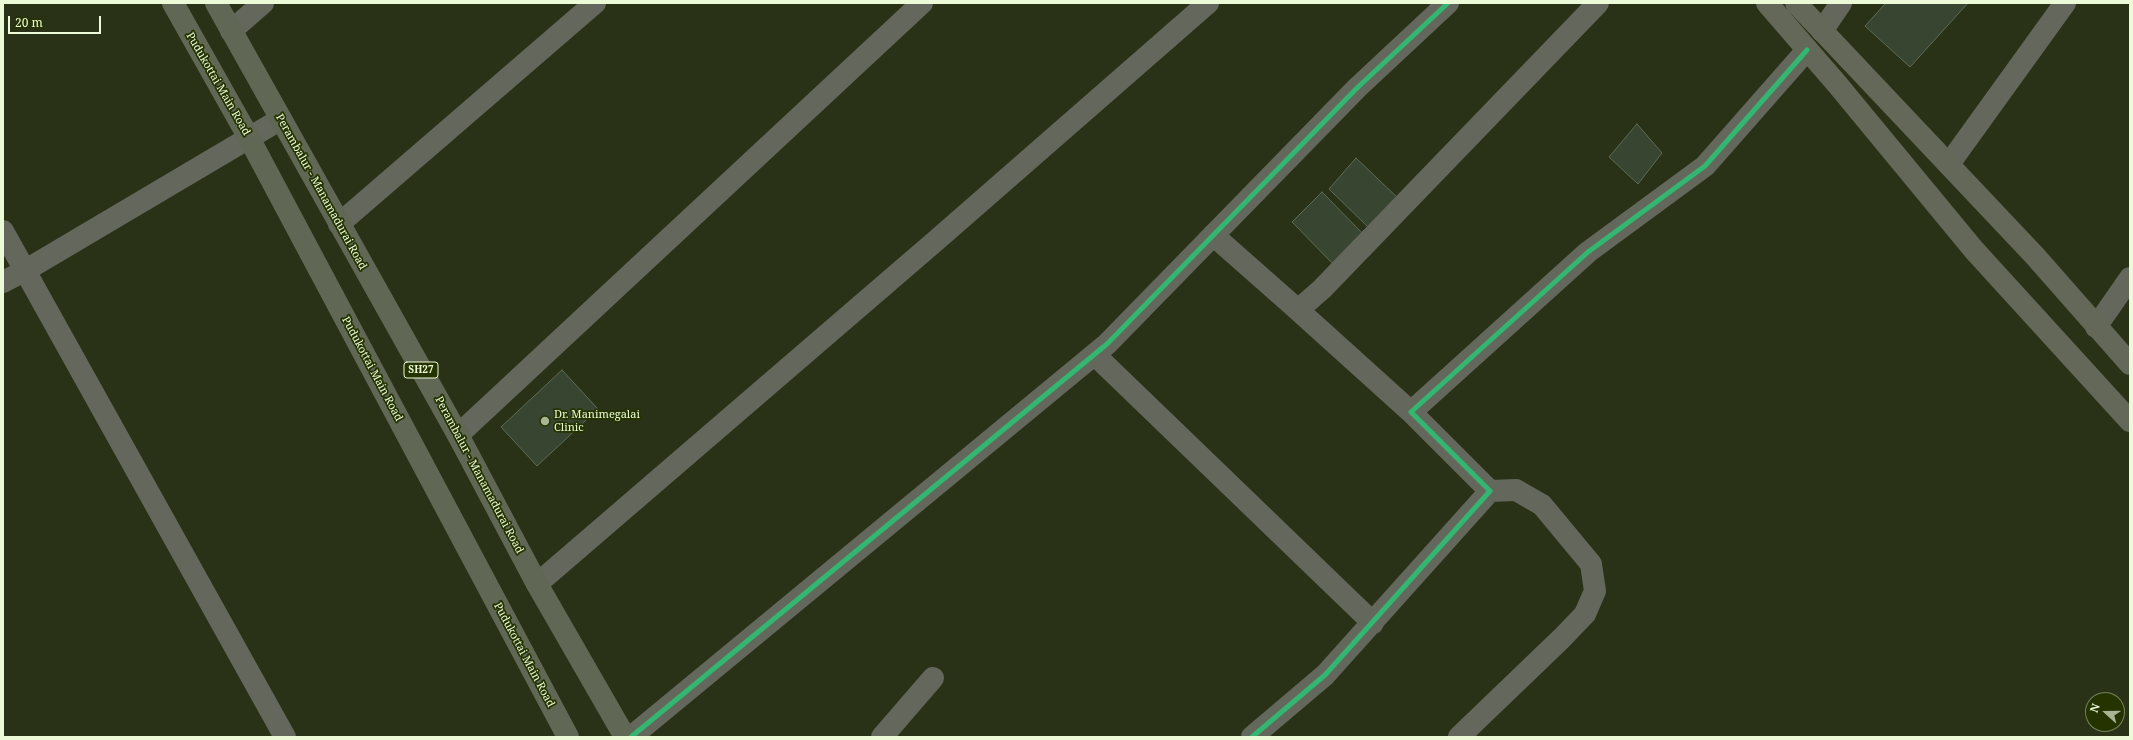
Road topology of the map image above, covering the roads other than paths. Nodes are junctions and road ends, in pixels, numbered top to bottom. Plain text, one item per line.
1 (173, 3) edge
2 (216, 3) edge
3 (263, 3) edge
4 (595, 3) edge
5 (922, 3) edge
6 (1208, 3) edge
7 (1448, 3) edge
8 (1598, 3) edge
9 (1767, 3) edge
10 (1796, 3) edge
11 (1841, 3) edge
12 (2065, 3) edge
13 (231, 31) junction
14 (1822, 31) junction
15 (1807, 50) junction
16 (281, 119) junction
17 (249, 138) junction
18 (1949, 164) junction
19 (339, 224) junction
20 (3, 231) edge
21 (1213, 235) junction
22 (26, 270) junction
23 (2130, 278) edge
24 (3, 282) edge
25 (1298, 310) junction
26 (2096, 327) junction
27 (1095, 355) junction
28 (2130, 364) edge
29 (1411, 412) junction
30 (2130, 421) edge
31 (458, 435) junction
32 (1490, 491) junction
33 (537, 584) junction
34 (1373, 623) junction
35 (933, 678) dead end
36 (285, 737) edge
37 (568, 737) edge
38 (625, 737) edge
39 (631, 737) edge
40 (882, 737) edge
41 (1252, 737) edge
42 (1459, 737) edge

1 - 17 main road, Pudukottai Main Road
2 - 13 main road, Perambalur - Manamadurai Road / SH27
3 - 13 street
4 - 19 street
5 - 31 street
6 - 33 street
7 - 21 street
8 - 25 street
9 - 15 street
10 - 14 street
11 - 14 street
12 - 18 street
13 - 16 main road, Perambalur - Manamadurai Road / SH27
14 - 18 street
15 - 29 street
15 - 30 street
16 - 17 street
16 - 19 main road, Perambalur - Manamadurai Road / SH27
17 - 22 street
17 - 37 main road, Pudukottai Main Road
18 - 26 street
19 - 31 main road, Perambalur - Manamadurai Road / SH27
20 - 22 street
21 - 25 street
21 - 27 street
22 - 24 street
22 - 36 street
23 - 26 street
25 - 29 street
26 - 28 street
27 - 34 street
27 - 39 street
29 - 32 street
31 - 33 main road, Perambalur - Manamadurai Road / SH27
32 - 34 street
32 - 42 street
33 - 38 main road, Perambalur - Manamadurai Road / SH27
34 - 41 street
35 - 40 street

